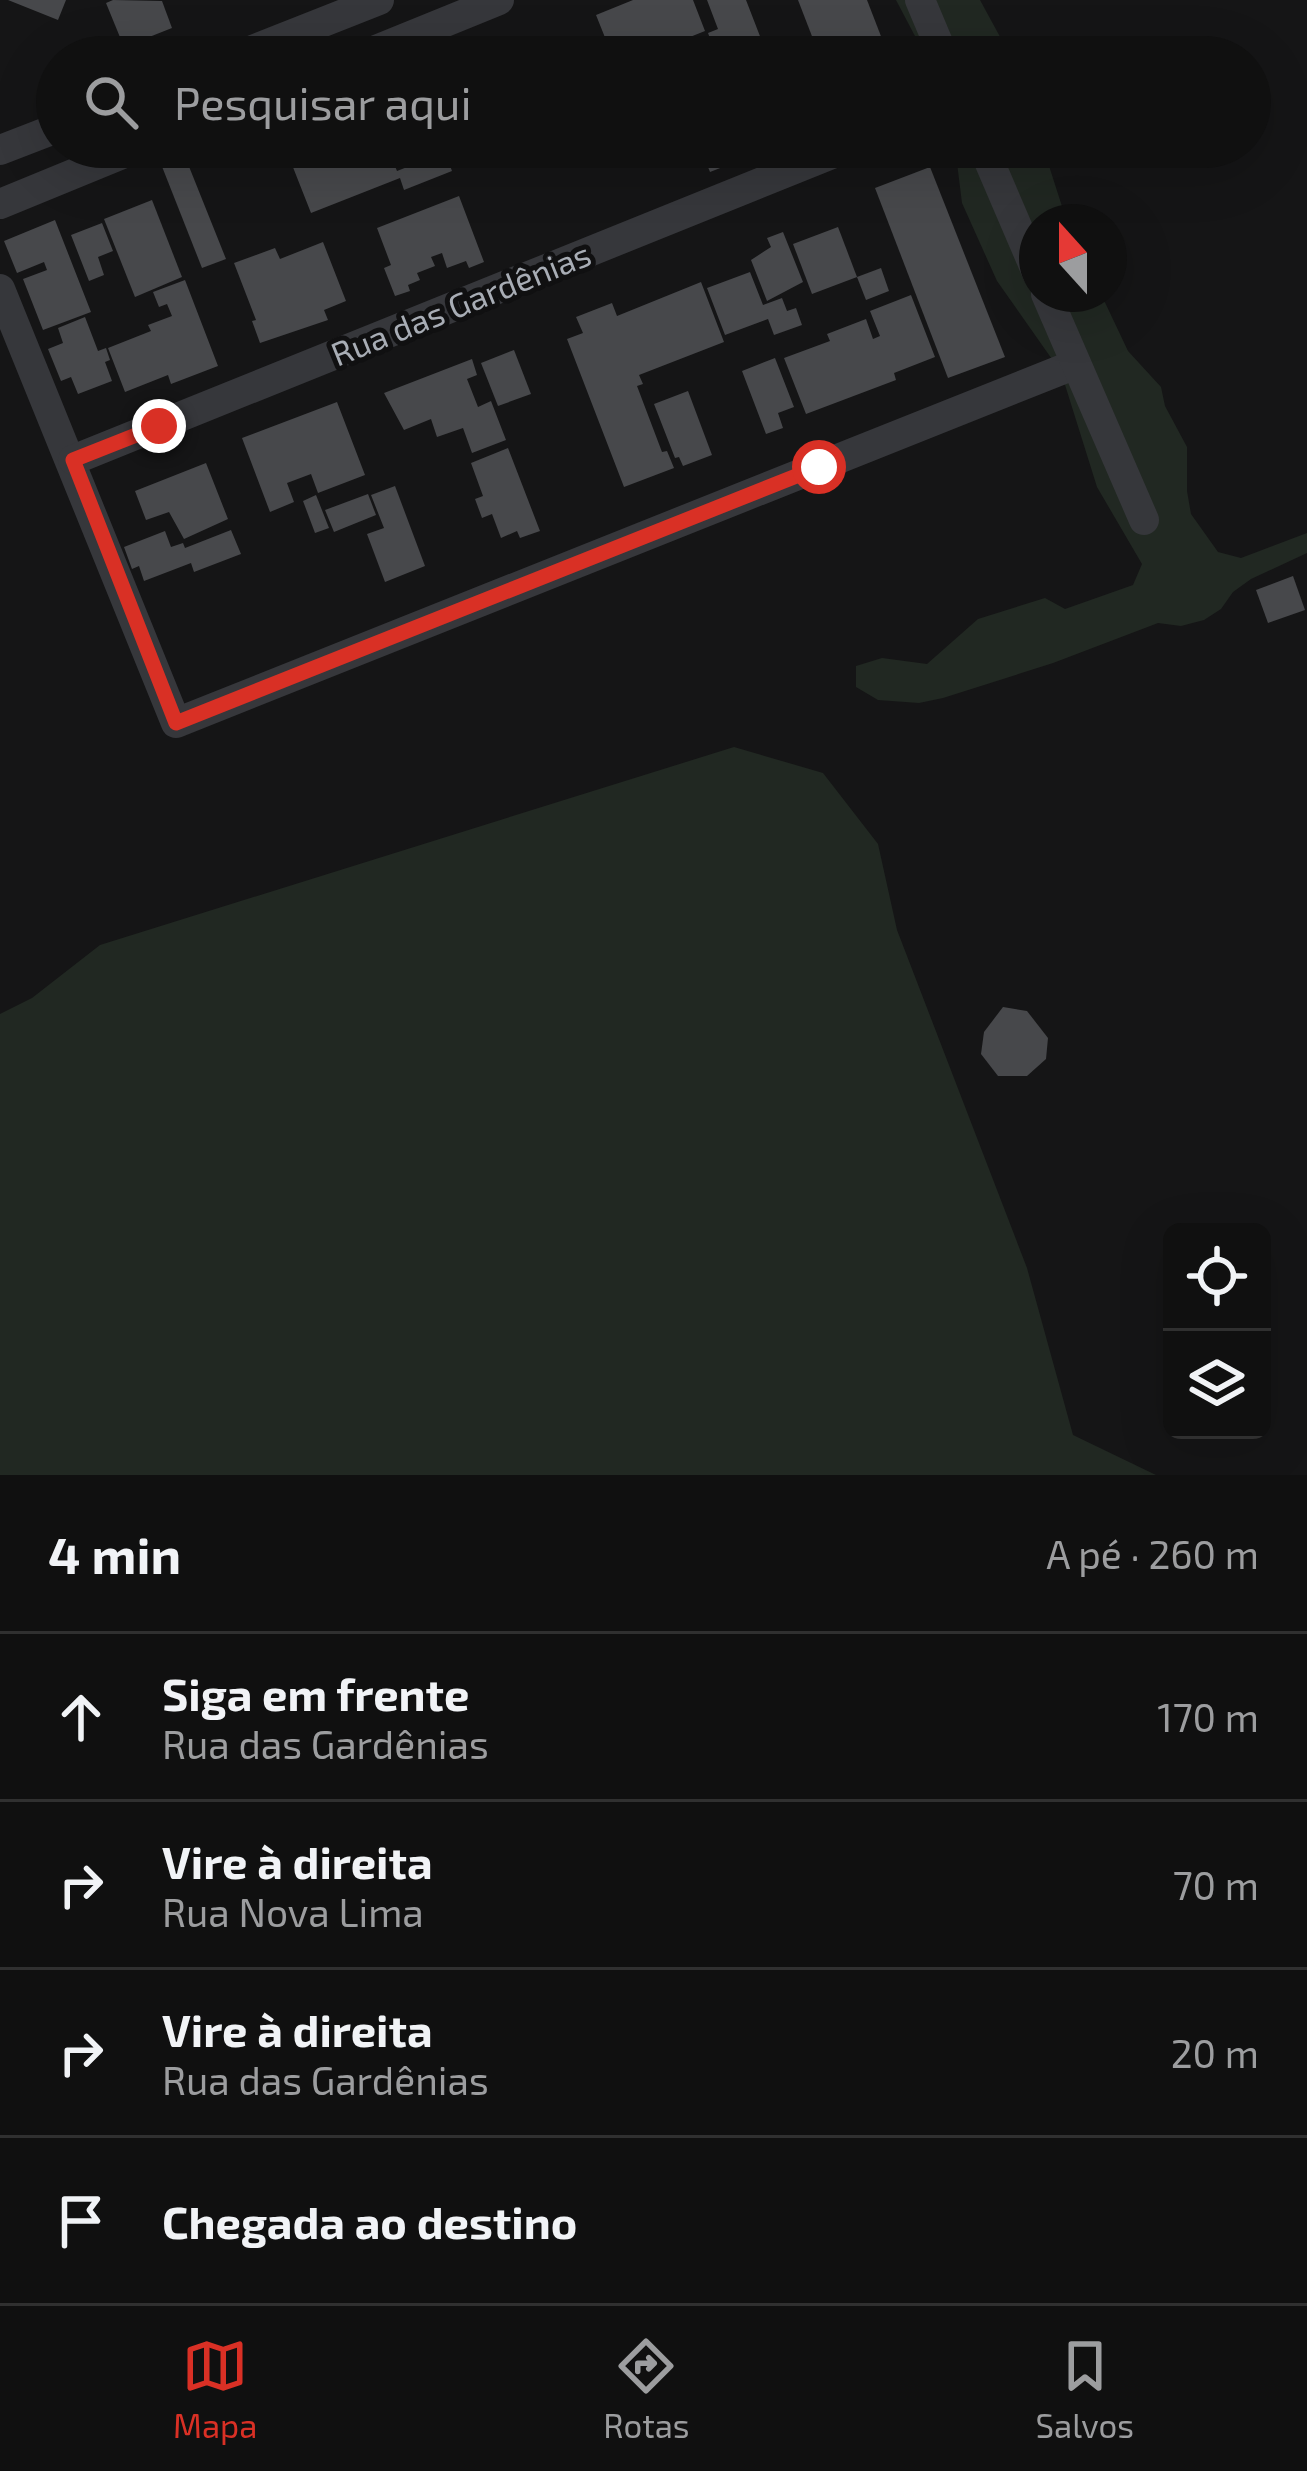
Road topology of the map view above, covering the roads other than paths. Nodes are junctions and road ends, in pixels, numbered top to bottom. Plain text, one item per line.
1 (379, 0) edge
2 (499, 0) edge
3 (920, 0) edge
4 (288, 36) edge
5 (411, 36) edge
6 (935, 36) edge
7 (36, 136) edge
8 (0, 150) edge
9 (88, 168) edge
10 (797, 168) edge
11 (992, 168) edge
12 (0, 204) edge
13 (1019, 231) edge
14 (0, 289) edge
15 (1054, 312) edge
16 (1076, 364) junction
17 (73, 460) junction
18 (1144, 520) dead end

1 - 4 street
2 - 5 street
3 - 6 street
7 - 8 street
9 - 12 street
10 - 17 street, Rua das Gardênias
11 - 13 street
14 - 17 street
15 - 16 street
16 - 17 street
16 - 18 street

